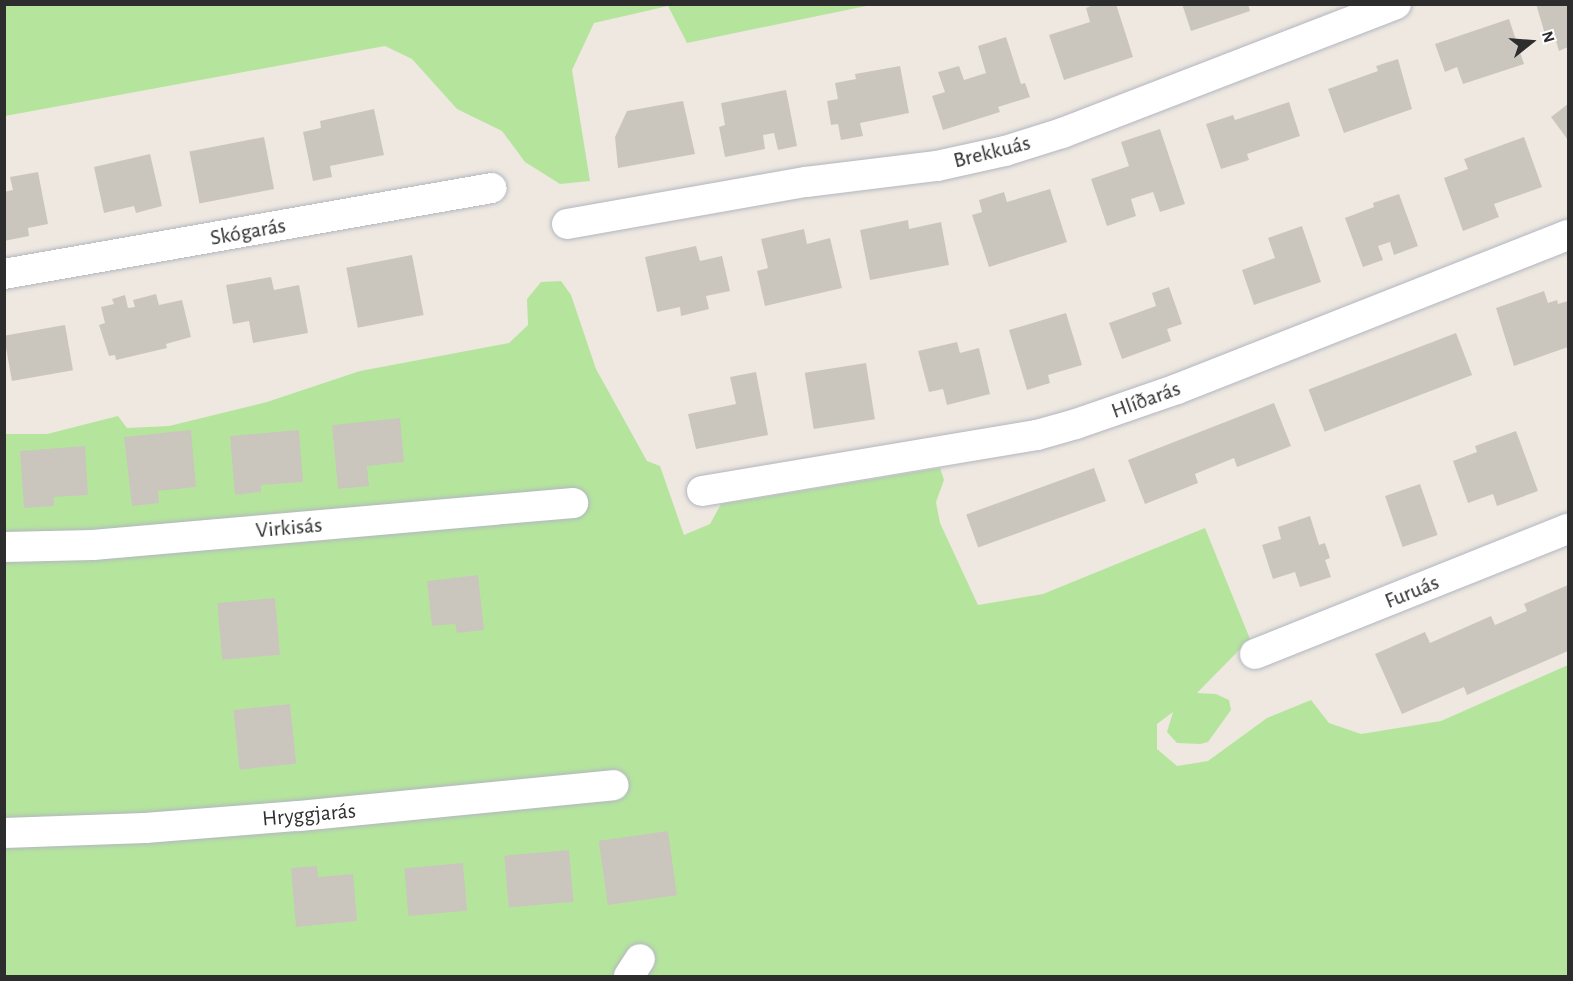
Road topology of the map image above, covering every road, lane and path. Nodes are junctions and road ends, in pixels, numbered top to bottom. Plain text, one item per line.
1 (1396, 4) edge
2 (491, 188) dead end
3 (567, 224) dead end
4 (1569, 235) edge
5 (4, 274) edge
6 (702, 491) dead end
7 (573, 502) dead end
8 (1569, 529) edge
9 (4, 547) edge
10 (1255, 654) dead end
11 (613, 785) dead end
12 (4, 833) edge

1 - 3 street, Brekkuás
2 - 5 street, Skógarás
4 - 6 street, Hlíðarás
7 - 9 street, Virkisás
8 - 10 street, Furuás
11 - 12 street, Hryggjarás

